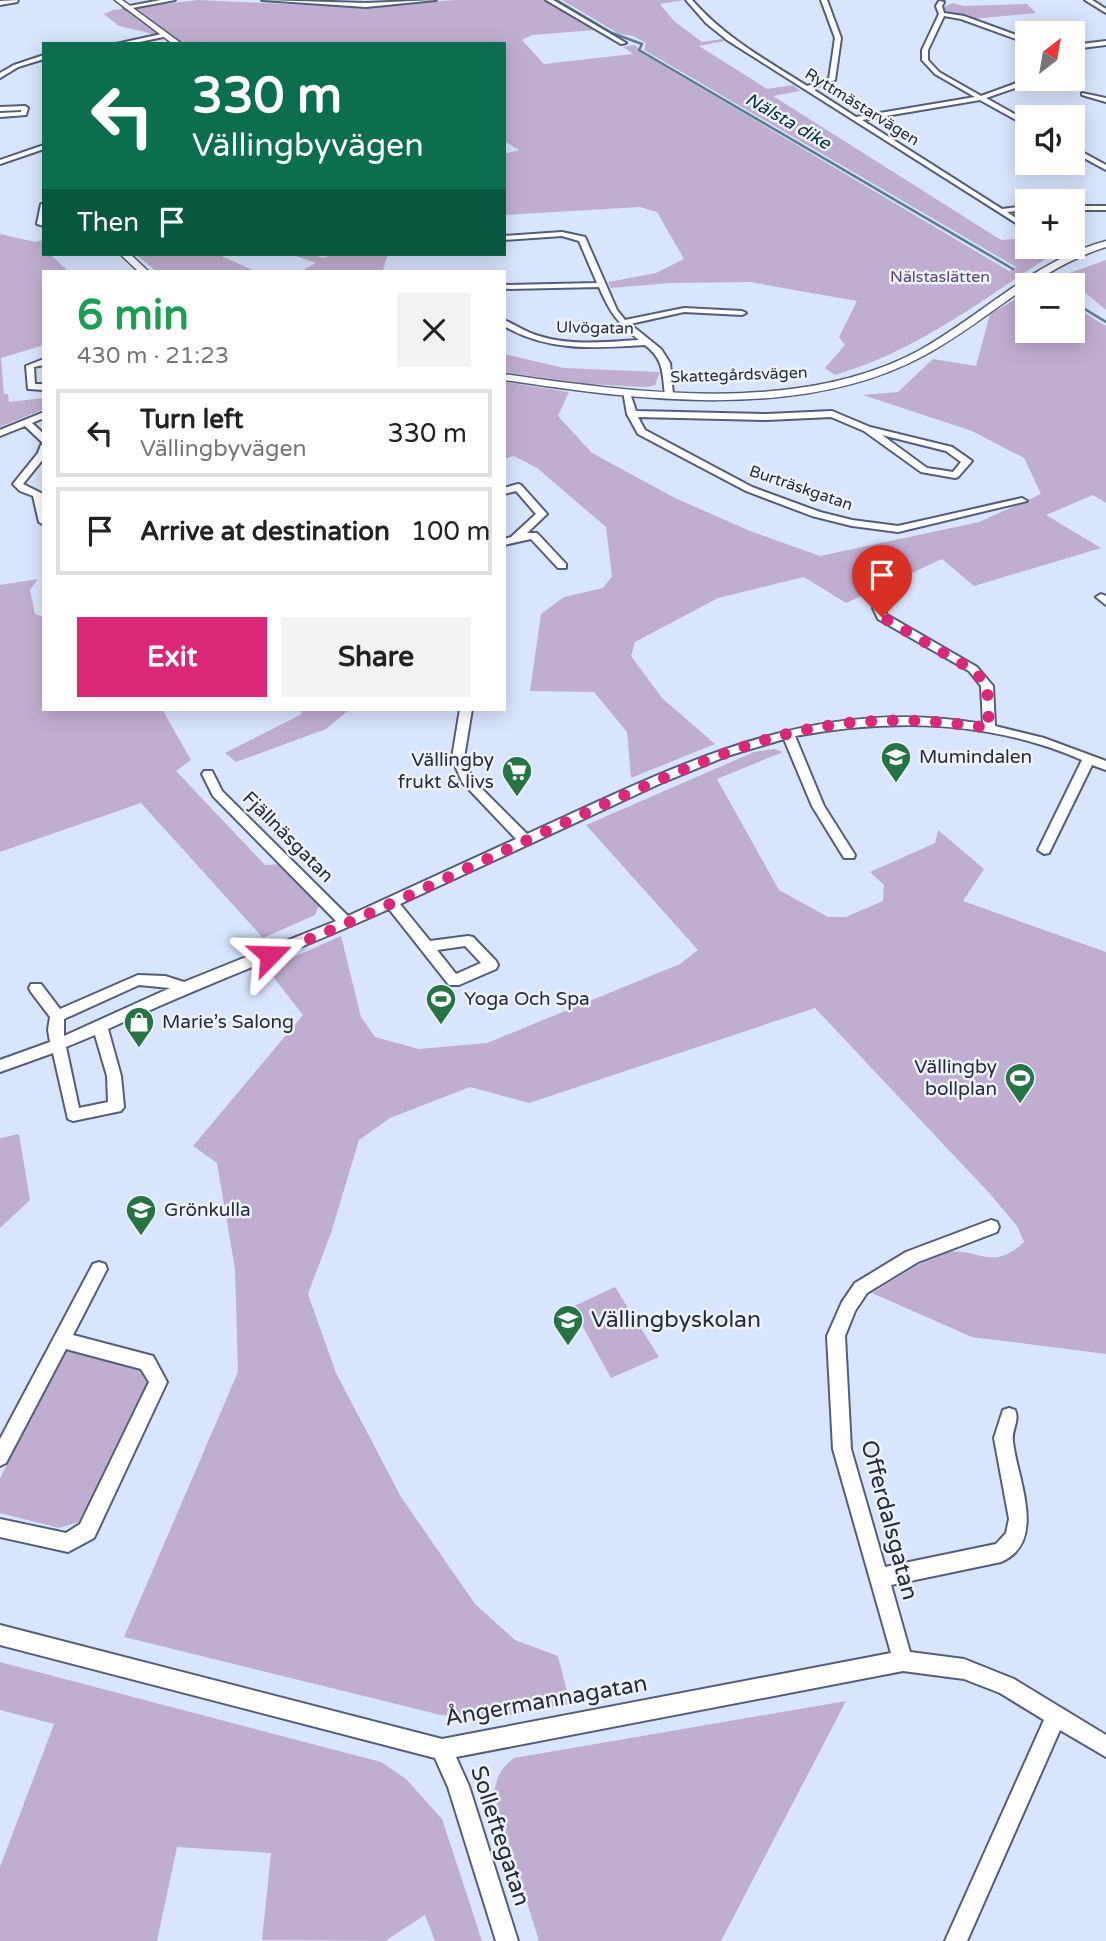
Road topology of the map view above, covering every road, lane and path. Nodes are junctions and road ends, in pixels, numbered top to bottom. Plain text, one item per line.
1 (13, 0) edge
2 (118, 0) edge
3 (172, 0) edge
4 (265, 0) edge
5 (433, 0) edge
6 (550, 0) edge
7 (689, 0) edge
8 (824, 0) edge
9 (1088, 0) edge
10 (406, 1) edge
11 (941, 2) edge
12 (0, 4) edge
13 (127, 6) junction
14 (1106, 11) edge
15 (942, 14) junction
16 (166, 35) junction
17 (1015, 37) edge
18 (129, 42) edge
19 (175, 42) edge
20 (623, 43) dead end
21 (1106, 43) edge
22 (1085, 46) edge
23 (42, 58) edge
24 (0, 76) edge
25 (806, 88) junction
26 (1015, 88) edge
27 (1084, 94) dead end
28 (981, 98) junction
29 (1106, 100) edge
30 (0, 109) edge
31 (0, 115) edge
32 (1015, 117) edge
33 (856, 119) junction
34 (42, 148) edge
35 (1085, 156) edge
36 (0, 162) edge
37 (1104, 166) edge
38 (1085, 208) edge
39 (1106, 208) edge
40 (1015, 209) edge
41 (1000, 211) junction
42 (1015, 220) edge
43 (506, 237) edge
44 (1106, 244) edge
45 (1085, 250) edge
46 (127, 256) edge
47 (1063, 259) edge
48 (143, 270) edge
49 (602, 285) junction
50 (506, 287) edge
51 (741, 313) dead end
52 (623, 323) junction
53 (506, 324) edge
54 (647, 342) junction
55 (42, 363) edge
56 (506, 377) edge
57 (42, 387) edge
58 (626, 393) junction
59 (669, 394) junction
60 (632, 414) junction
61 (42, 416) edge
62 (26, 423) junction
63 (867, 429) junction
64 (0, 433) edge
65 (42, 438) edge
66 (42, 454) edge
67 (506, 491) edge
68 (1022, 501) dead end
69 (42, 513) edge
70 (510, 540) edge
71 (562, 566) dead end
72 (878, 608) dead end
73 (466, 711) edge
74 (989, 728) junction
75 (788, 734) junction
76 (1088, 758) junction
77 (1106, 766) edge
78 (208, 774) dead end
79 (525, 840) junction
80 (1045, 850) dead end
81 (849, 855) dead end
82 (391, 902) junction
83 (346, 923) junction
84 (426, 947) dead end
85 (36, 988) dead end
86 (185, 988) junction
87 (57, 1016) junction
88 (100, 1026) junction
89 (59, 1045) junction
90 (0, 1066) edge
91 (991, 1227) dead end
92 (99, 1269) dead end
93 (61, 1340) junction
94 (1009, 1416) dead end
95 (0, 1457) edge
96 (0, 1528) edge
97 (878, 1578) junction
98 (0, 1635) edge
99 (902, 1661) junction
100 (1056, 1716) junction
101 (1106, 1747) edge
102 (442, 1749) junction
103 (507, 1941) edge
104 (956, 1941) edge

1 - 12 main road
2 - 13 street
3 - 13 street
4 - 10 street
5 - 10 street
6 - 20 street
7 - 25 street, Ryttmästarvägen
8 - 25 street
9 - 14 street
11 - 15 street
13 - 16 street
15 - 17 street
15 - 28 street
16 - 18 street
16 - 19 street
21 - 22 street
23 - 24 street
25 - 33 street, Ryttmästarvägen
26 - 28 street
27 - 29 street
28 - 32 street
28 - 33 street
30 - 31 street
33 - 41 street, Ryttmästarvägen
34 - 36 street
35 - 37 street
38 - 39 street
40 - 41 street
41 - 42 street, Ryttmästarvägen
43 - 49 street
44 - 45 street, Skattegårdsvägen
46 - 48 street
47 - 59 street, Skattegårdsvägen
49 - 50 street
49 - 52 street
51 - 52 street
52 - 54 street
53 - 54 street, Ulvögatan
54 - 59 street
55 - 57 street
56 - 58 street, Skattegårdsvägen
58 - 59 street, Skattegårdsvägen
58 - 60 street, Burträskgatan
60 - 63 street
60 - 68 street, Burträskgatan
61 - 62 street
62 - 64 street
62 - 65 street
63 - 63 street
66 - 69 street
67 - 70 street
70 - 71 street
72 - 74 street
73 - 79 street
74 - 75 street
74 - 76 street
75 - 79 street
75 - 81 street
76 - 77 street
76 - 80 street
78 - 83 street, Fjällnäsgatan
79 - 82 street
82 - 83 street
82 - 84 street
83 - 86 street
85 - 87 street
86 - 87 street
86 - 88 street
87 - 89 street
88 - 89 street
88 - 89 street
89 - 90 street
91 - 97 street, Offerdalsgatan
92 - 93 street
93 - 95 street
93 - 96 street
94 - 97 street
97 - 99 street, Offerdalsgatan
98 - 102 street, Ångermannagatan
99 - 100 street, Ångermannagatan
99 - 102 street, Ångermannagatan
100 - 101 street, Ångermannagatan
100 - 104 street
102 - 103 street, Solleftegatan

